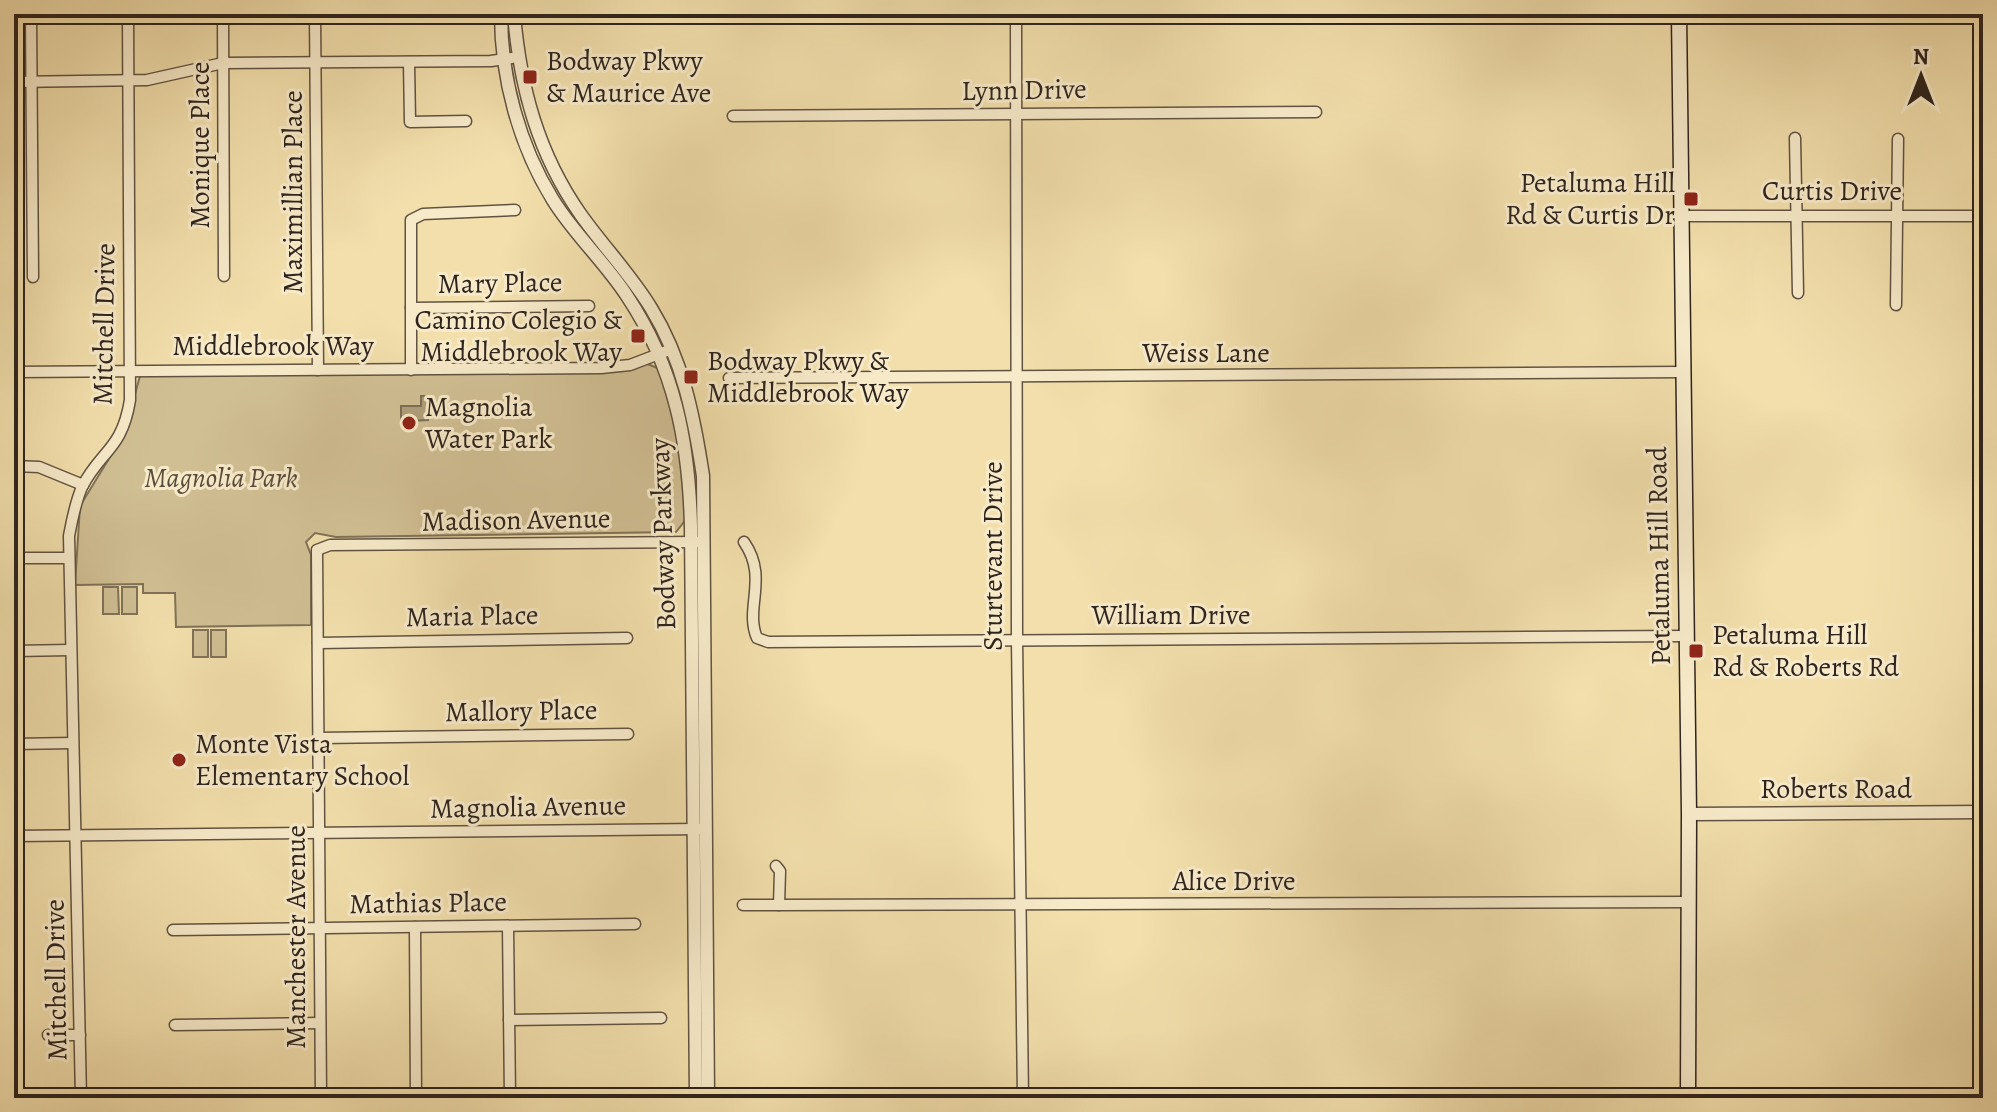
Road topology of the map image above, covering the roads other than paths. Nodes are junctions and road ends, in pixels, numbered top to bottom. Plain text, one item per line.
1 (31, 14) edge
2 (128, 14) edge
3 (223, 14) edge
4 (315, 14) edge
5 (501, 14) edge
6 (514, 14) edge
7 (1016, 14) edge
8 (1679, 14) edge
9 (518, 56) junction
10 (504, 60) junction
11 (409, 62) junction
12 (223, 63) junction
13 (316, 63) junction
14 (31, 81) junction
15 (128, 81) junction
16 (14, 82) edge
17 (1316, 112) dead end
18 (1016, 114) junction
19 (733, 116) dead end
20 (466, 121) dead end
21 (1795, 138) dead end
22 (1898, 139) dead end
23 (515, 210) dead end
24 (1796, 215) junction
25 (1898, 215) junction
26 (1682, 216) junction
27 (1983, 216) edge
28 (224, 276) dead end
29 (33, 277) dead end
30 (1798, 293) dead end
31 (1896, 305) dead end
32 (589, 306) dead end
33 (411, 308) junction
34 (672, 349) junction
35 (658, 356) junction
36 (318, 370) junction
37 (411, 370) junction
38 (131, 371) junction
39 (14, 372) edge
40 (1683, 372) junction
41 (1018, 377) junction
42 (729, 378) dead end
43 (14, 466) edge
44 (83, 485) junction
45 (698, 542) junction
46 (744, 542) dead end
47 (330, 545) joint
48 (14, 558) edge
49 (69, 558) junction
50 (1685, 636) junction
51 (627, 638) dead end
52 (1017, 640) junction
53 (318, 643) junction
54 (70, 650) junction
55 (14, 651) edge
56 (628, 734) dead end
57 (319, 738) junction
58 (72, 743) junction
59 (14, 744) edge
60 (1983, 812) edge
61 (1689, 814) junction
62 (700, 829) junction
63 (320, 833) junction
64 (78, 835) junction
65 (14, 836) edge
66 (776, 866) dead end
67 (1689, 902) junction
68 (743, 905) dead end
69 (779, 905) junction
70 (1022, 907) junction
71 (635, 924) dead end
72 (508, 926) junction
73 (415, 927) junction
74 (321, 928) junction
75 (173, 930) dead end
76 (661, 1018) dead end
77 (509, 1020) junction
78 (320, 1023) junction
79 (175, 1025) dead end
80 (48, 1035) dead end
81 (80, 1035) junction
82 (81, 1098) edge
83 (321, 1098) edge
84 (416, 1098) edge
85 (510, 1098) edge
86 (696, 1098) edge
87 (708, 1098) edge
88 (1023, 1098) edge
89 (1688, 1098) edge

1 - 14 street
2 - 15 street, Mitchell Drive
3 - 12 street, Monique Place
4 - 13 street, Maximillian Place
5 - 10 street, Bodway Parkway
6 - 9 street, Bodway Parkway
7 - 18 street, Sturtevant Drive
8 - 26 main road, Petaluma Hill Road
9 - 10 street
9 - 34 street, Bodway Parkway
10 - 11 street
10 - 35 street, Bodway Parkway
11 - 13 street
11 - 20 street
12 - 13 street
12 - 15 street
12 - 28 street, Monique Place
13 - 36 street, Maximillian Place
14 - 15 street
14 - 16 street
14 - 29 street
15 - 38 street, Mitchell Drive
17 - 18 street, Lynn Drive
18 - 19 street, Lynn Drive
18 - 41 street, Sturtevant Drive
21 - 24 street
22 - 25 street
23 - 33 street
24 - 25 street, Curtis Drive
24 - 26 street, Curtis Drive
24 - 30 street
25 - 27 street, Curtis Drive
25 - 31 street
26 - 40 main road, Petaluma Hill Road
32 - 33 street, Mary Place
33 - 37 street
34 - 35 street, Middlebrook Way
34 - 45 street, Bodway Parkway
35 - 37 street, Middlebrook Way
35 - 45 street, Bodway Parkway
36 - 37 street, Middlebrook Way
36 - 38 street, Middlebrook Way
38 - 39 street, Middlebrook Way
38 - 44 street, Mitchell Drive
40 - 41 street, Weiss Lane
40 - 50 main road, Petaluma Hill Road
41 - 42 street, Weiss Lane
41 - 52 street, Sturtevant Drive
43 - 44 street
44 - 49 street, Mitchell Drive
45 - 47 street, Madison Avenue
45 - 62 street, Bodway Parkway
46 - 52 street, William Drive
47 - 53 street, Manchester Avenue
48 - 49 street
49 - 54 street, Mitchell Drive
50 - 52 street, William Drive
50 - 61 main road, Petaluma Hill Road
51 - 53 street, Maria Place
52 - 70 street, Sturtevant Drive
53 - 57 street, Manchester Avenue
54 - 55 street
54 - 58 street, Mitchell Drive
56 - 57 street, Mallory Place
57 - 63 street, Manchester Avenue
58 - 59 street
58 - 64 street, Mitchell Drive
60 - 61 street, Roberts Road
61 - 67 main road, Petaluma Hill Road
62 - 63 street, Magnolia Avenue
62 - 86 street, Bodway Parkway
62 - 87 street, Bodway Parkway
63 - 64 street, Magnolia Avenue
63 - 74 street, Manchester Avenue
64 - 65 street, Magnolia Avenue
64 - 81 street, Mitchell Drive
66 - 69 street
67 - 70 street, Alice Drive
67 - 89 main road, Petaluma Hill Road
68 - 69 street, Alice Drive
69 - 70 street, Alice Drive
70 - 88 street, Sturtevant Drive
71 - 72 street, Mathias Place
72 - 73 street, Mathias Place
72 - 77 street
73 - 74 street, Mathias Place
73 - 84 street
74 - 75 street, Mathias Place
74 - 78 street, Manchester Avenue
76 - 77 street
77 - 85 street
78 - 79 street
78 - 83 street, Manchester Avenue
80 - 81 street
81 - 82 street, Mitchell Drive

